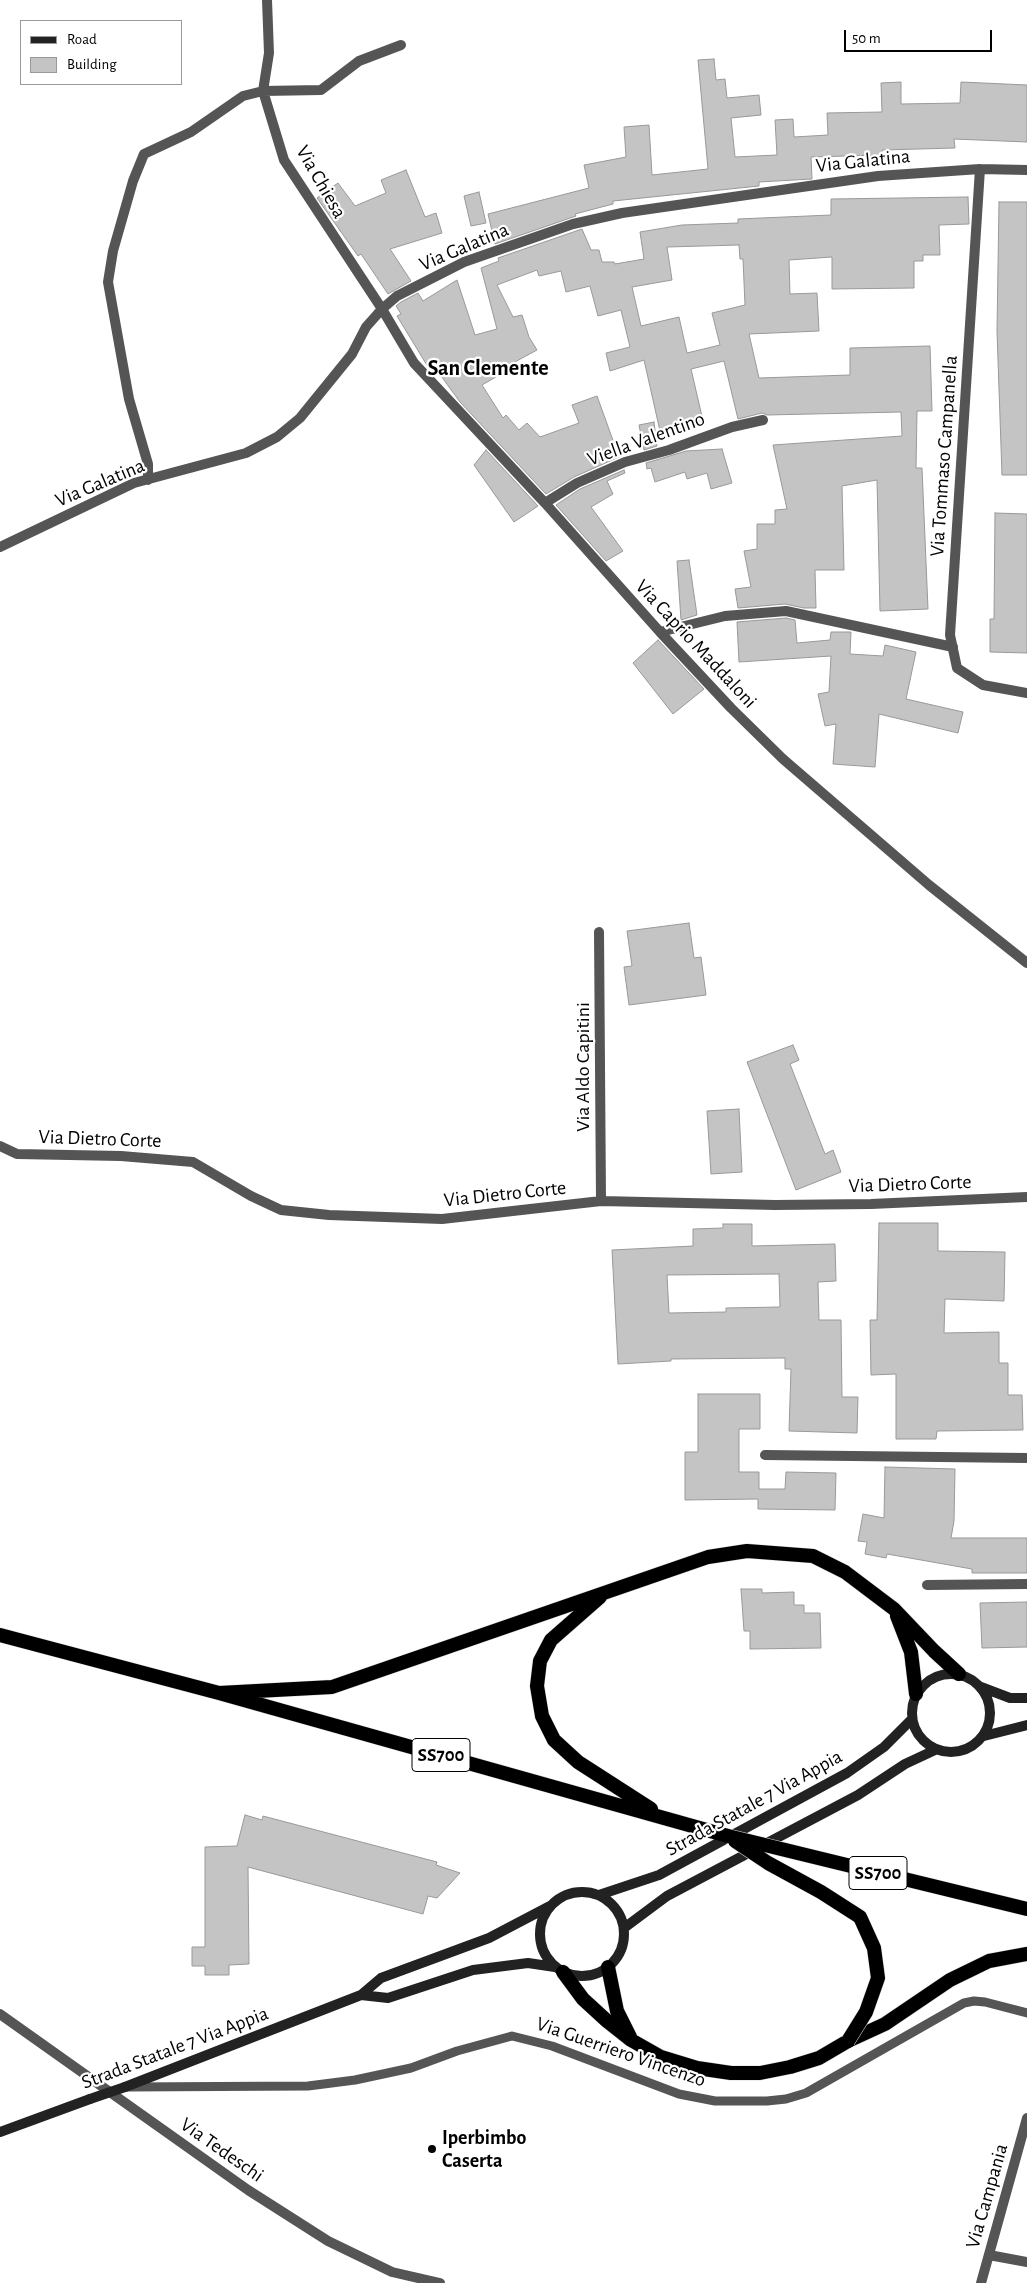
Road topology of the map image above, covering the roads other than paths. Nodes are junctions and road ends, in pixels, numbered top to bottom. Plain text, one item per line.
1 (267, 0) edge
2 (401, 45) dead end
3 (263, 90) junction
4 (980, 169) junction
5 (1027, 170) edge
6 (382, 309) junction
7 (763, 420) dead end
8 (148, 480) junction
9 (545, 503) junction
10 (0, 547) edge
11 (660, 632) junction
12 (953, 647) junction
13 (1027, 693) edge
14 (599, 932) dead end
15 (1027, 963) edge
16 (0, 1146) edge
17 (1027, 1197) edge
18 (601, 1201) junction
19 (765, 1455) dead end
20 (1027, 1458) edge
21 (1027, 1584) edge
22 (927, 1585) dead end
23 (606, 1592) junction
24 (894, 1609) junction
25 (0, 1635) edge
26 (959, 1674) junction
27 (981, 1687) junction
28 (219, 1693) junction
29 (916, 1694) junction
30 (1027, 1698) edge
31 (912, 1719) junction
32 (1027, 1725) edge
33 (984, 1736) junction
34 (935, 1750) junction
35 (663, 1817) junction
36 (728, 1836) junction
37 (599, 1895) junction
38 (550, 1906) junction
39 (1027, 1909) edge
40 (624, 1928) junction
41 (1027, 1954) edge
42 (608, 1967) junction
43 (559, 1970) junction
44 (361, 1995) junction
45 (1027, 2013) edge
46 (0, 2014) edge
47 (631, 2040) junction
48 (848, 2041) junction
49 (125, 2087) junction
50 (1027, 2118) edge
51 (0, 2132) edge
52 (989, 2255) junction
53 (1027, 2262) edge
54 (440, 2283) edge
55 (981, 2283) edge

1 - 3 street, Via Chiesa
2 - 3 street
3 - 6 street, Via Chiesa
3 - 8 street
4 - 5 street, Via Galatina
4 - 6 street, Via Galatina
4 - 12 street, Via Tommaso Campanella
6 - 8 street, Via Galatina
6 - 9 street, Via Caprio Maddaloni
7 - 9 street, Viella Valentino
8 - 10 street, Via Galatina
9 - 11 street, Via Caprio Maddaloni
11 - 12 street
11 - 15 street, Via Caprio Maddaloni
12 - 13 street, Via Tommaso Campanella
14 - 18 street, Via Aldo Capitini
16 - 18 street, Via Dietro Corte
17 - 18 street, Via Dietro Corte
19 - 20 street
21 - 22 street
23 - 24 highway, SS700
23 - 28 highway
23 - 35 highway, SS700
24 - 26 highway, SS700
24 - 29 highway, SS700
25 - 28 highway, SS700
26 - 27 main road
26 - 29 main road
27 - 30 main road
27 - 33 main road
28 - 35 highway, SS700
29 - 31 main road
31 - 34 main road
31 - 37 main road, Strada Statale 7 Via Appia
32 - 33 main road
33 - 34 main road
34 - 40 main road, Strada Statale 7 Via Appia
35 - 36 highway, SS700
36 - 39 highway, SS700, bridge
36 - 48 highway, SS700, bridge
37 - 38 main road, Strada Statale 7 Via Appia
37 - 40 main road
38 - 43 main road
38 - 44 main road, Strada Statale 7 Via Appia
40 - 42 main road
41 - 48 highway, SS700
42 - 43 main road, Strada Statale 7 Via Appia
42 - 47 highway
43 - 44 main road, Strada Statale 7 Via Appia
43 - 47 highway
44 - 49 main road, Strada Statale 7 Via Appia
45 - 49 lane, Via Guerriero Vincenzo
46 - 54 street, Via Tedeschi
47 - 48 highway, SS700
49 - 51 main road, Strada Statale 7 Via Appia, bridge
50 - 52 street, Via Campania
52 - 53 street
52 - 55 street, Via Campania

